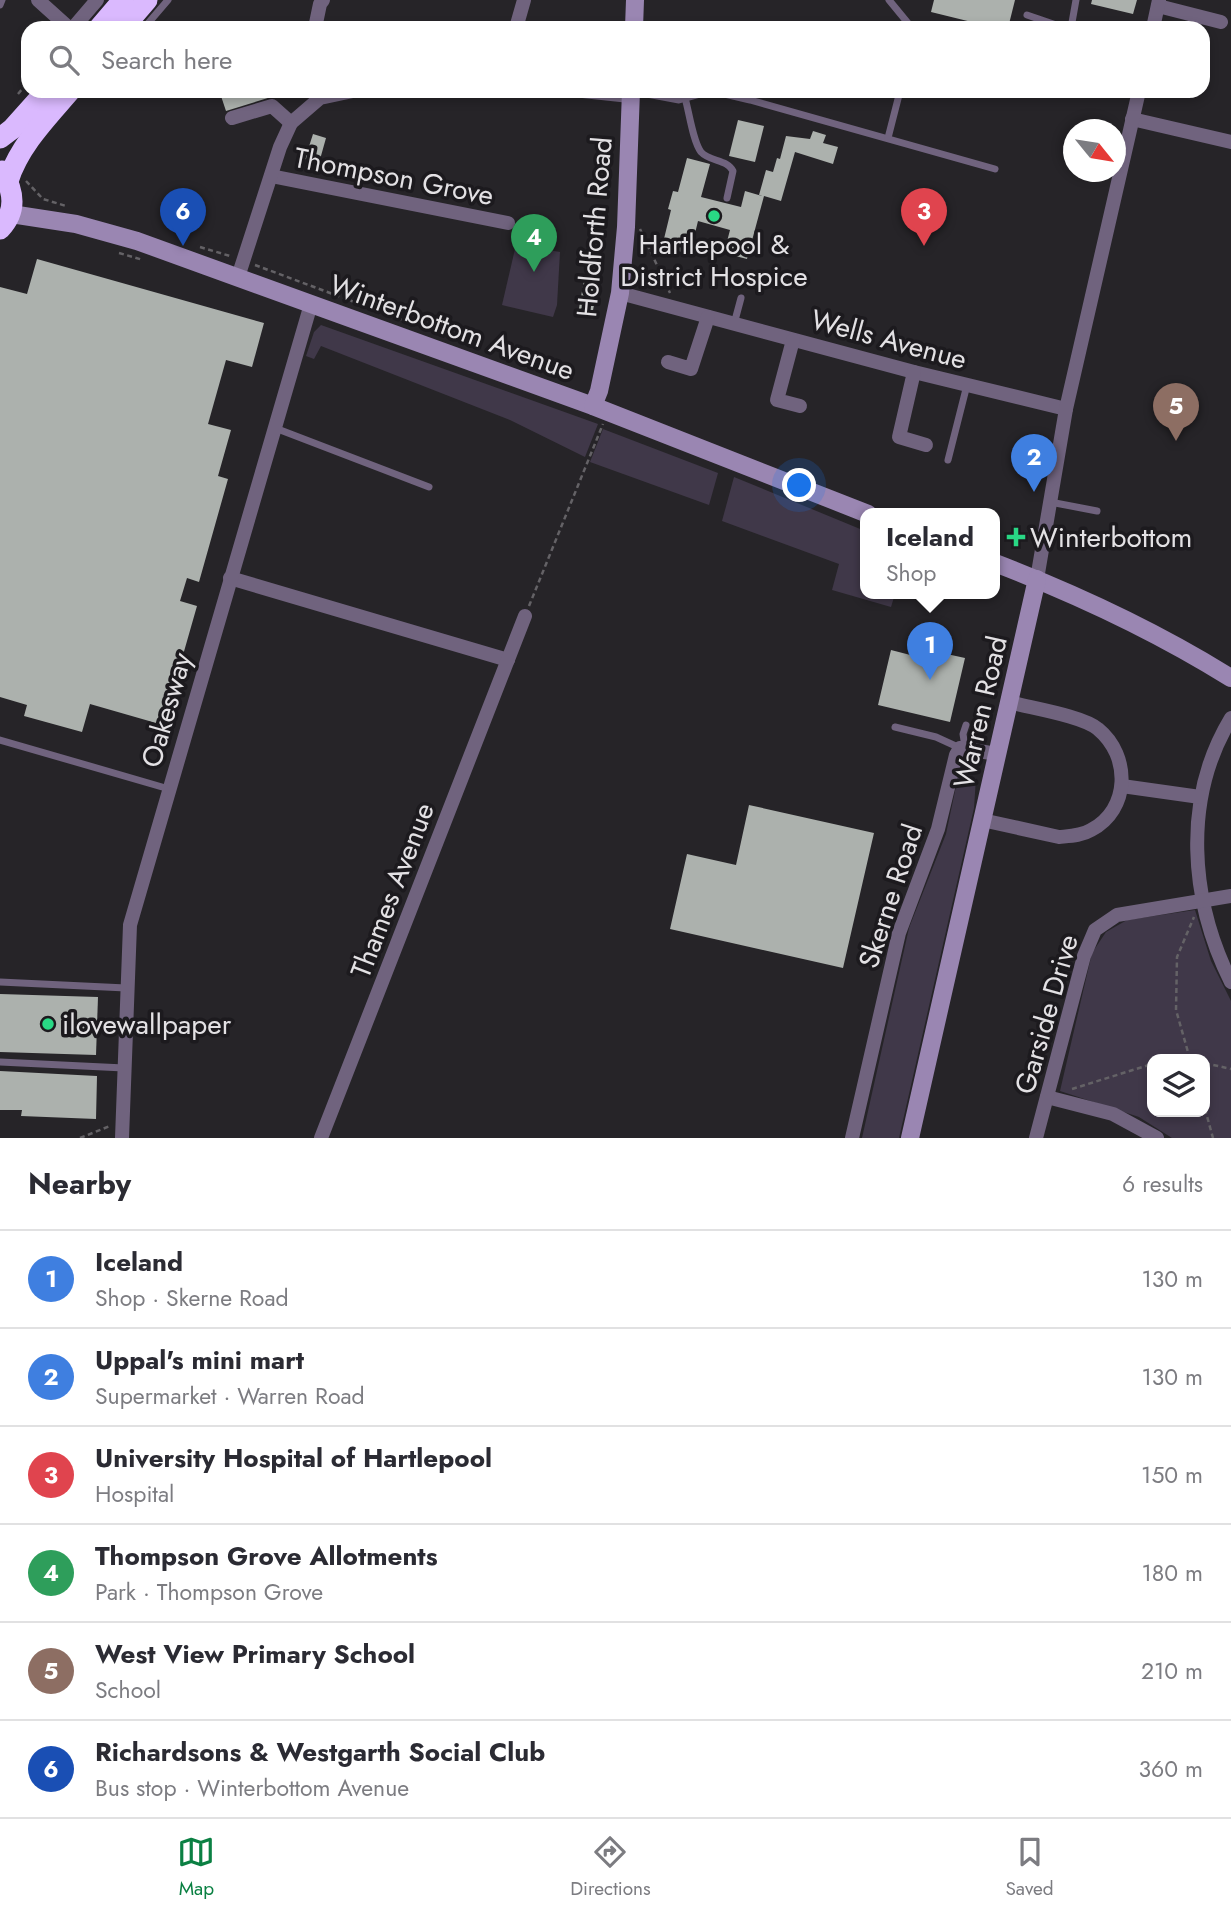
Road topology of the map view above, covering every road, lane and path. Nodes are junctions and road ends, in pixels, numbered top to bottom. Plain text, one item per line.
1 (38, 0) edge
2 (97, 0) edge
3 (123, 0) edge
4 (147, 0) edge
5 (168, 0) edge
6 (323, 0) edge
7 (524, 0) edge
8 (635, 0) edge
9 (889, 0) edge
10 (1076, 0) edge
11 (1159, 3) edge
12 (1027, 15) dead end
13 (63, 21) edge
14 (78, 21) edge
15 (105, 21) edge
16 (129, 21) edge
17 (150, 21) edge
18 (316, 21) edge
19 (518, 21) edge
20 (634, 21) edge
21 (906, 21) edge
22 (1045, 21) edge
23 (1072, 21) edge
24 (1155, 21) edge
25 (1221, 22) dead end
26 (21, 90) edge
27 (18, 94) dead end
28 (40, 98) edge
29 (64, 98) edge
30 (314, 98) edge
31 (631, 98) edge
32 (663, 98) edge
33 (685, 98) joint
34 (738, 98) edge
35 (898, 98) edge
36 (1137, 98) edge
37 (232, 118) dead end
38 (1132, 119) junction
39 (291, 123) junction
40 (0, 138) edge
41 (888, 138) junction
42 (1231, 142) edge
43 (995, 169) dead end
44 (4, 175) edge
45 (271, 176) junction
46 (727, 198) dead end
47 (5, 221) edge
48 (508, 223) dead end
49 (639, 227) dead end
50 (238, 277) junction
51 (620, 293) junction
52 (671, 296) dead end
53 (741, 299) dead end
54 (311, 304) junction
55 (708, 317) junction
56 (734, 324) junction
57 (793, 340) junction
58 (668, 362) dead end
59 (914, 372) junction
60 (967, 385) junction
61 (800, 406) dead end
62 (1066, 409) junction
63 (599, 413) junction
64 (275, 428) junction
65 (926, 444) dead end
66 (948, 460) dead end
67 (429, 487) dead end
68 (1050, 502) junction
69 (860, 511) edge
70 (1097, 511) dead end
71 (1000, 565) edge
72 (230, 578) junction
73 (1037, 579) junction
74 (525, 616) joint
75 (508, 660) junction
76 (1231, 678) edge
77 (1009, 702) junction
78 (1231, 718) edge
79 (965, 725) dead end
80 (895, 727) dead end
81 (0, 740) edge
82 (963, 748) junction
83 (997, 754) junction
84 (1122, 786) junction
85 (169, 789) junction
86 (1200, 797) junction
87 (982, 820) junction
88 (1231, 896) edge
89 (1201, 900) junction
90 (0, 982) edge
91 (1231, 982) edge
92 (126, 988) junction
93 (1189, 1054) edge
94 (0, 1062) edge
95 (1210, 1064) edge
96 (1147, 1066) edge
97 (124, 1068) junction
98 (1231, 1069) edge
99 (1047, 1097) junction
100 (1207, 1117) edge
101 (122, 1121) junction
102 (80, 1138) edge
103 (122, 1138) edge
104 (321, 1138) edge
105 (852, 1138) edge
106 (910, 1138) edge
107 (1036, 1138) edge
108 (1157, 1138) edge
109 (1213, 1138) edge

1 - 13 street
2 - 14 street
3 - 15 highway
4 - 16 highway
5 - 17 lane
6 - 18 street
7 - 19 street
8 - 20 street
9 - 21 lane
10 - 23 lane
11 - 24 street
11 - 25 street
12 - 22 lane
26 - 27 path
28 - 40 highway
29 - 44 highway
30 - 39 street
31 - 51 street, Holdforth Road
32 - 33 lane
33 - 46 lane
34 - 41 lane
35 - 41 lane
36 - 38 street, Warren Road
37 - 39 street
38 - 42 street
38 - 62 street, Warren Road
39 - 45 street
41 - 43 lane
44 - 47 highway
45 - 48 street, Thompson Grove
45 - 50 street
47 - 50 street, Winterbottom Avenue
49 - 52 path
50 - 54 street, Winterbottom Avenue
51 - 55 street, Wells Avenue
51 - 63 street, Holdforth Road
53 - 56 lane
54 - 63 street, Winterbottom Avenue
54 - 64 street, Oakesway
55 - 56 street, Wells Avenue
55 - 58 street
56 - 57 street, Wells Avenue
57 - 59 street, Wells Avenue
57 - 61 street
59 - 60 street, Wells Avenue
59 - 65 street
60 - 62 street, Wells Avenue
60 - 66 lane
62 - 68 street, Warren Road
63 - 69 street, Winterbottom Avenue
63 - 74 path
64 - 67 lane
64 - 72 street, Oakesway
68 - 70 lane
68 - 73 street, Warren Road
71 - 73 street
72 - 75 street
72 - 85 street, Oakesway
73 - 76 street
73 - 77 street, Warren Road
74 - 75 street, Thames Avenue
75 - 104 street, Thames Avenue
77 - 83 street, Warren Road
77 - 84 street
78 - 86 street
79 - 82 lane
80 - 82 lane
81 - 85 lane
82 - 83 street
82 - 105 street, Skerne Road
83 - 87 street, Warren Road
84 - 86 street
84 - 87 street
85 - 92 street, Oakesway
86 - 89 street
87 - 106 street, Warren Road
88 - 89 street, Garside Drive
89 - 91 street
89 - 93 path
89 - 99 street, Garside Drive
90 - 92 lane
92 - 97 street, Oakesway
94 - 97 lane
95 - 98 path
96 - 99 path
97 - 101 street, Oakesway
99 - 107 street, Garside Drive
99 - 108 street
100 - 109 path
101 - 102 path
101 - 103 street, Oakesway

